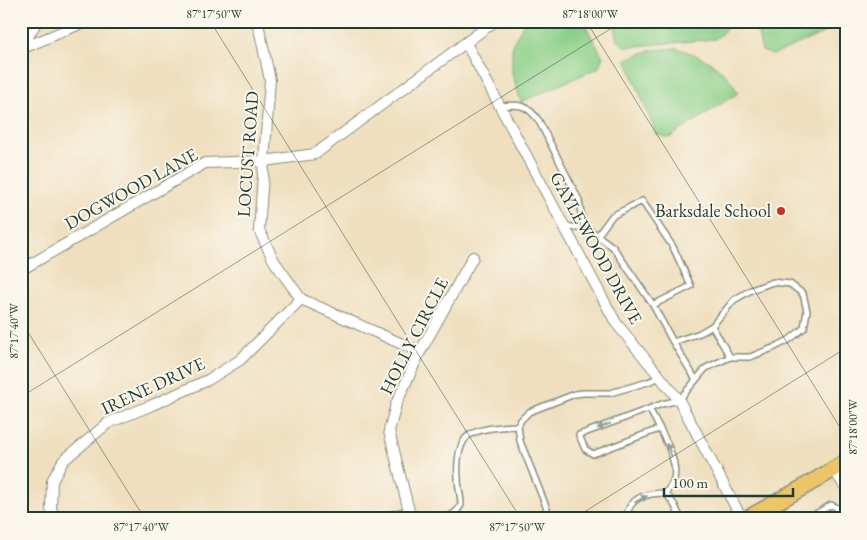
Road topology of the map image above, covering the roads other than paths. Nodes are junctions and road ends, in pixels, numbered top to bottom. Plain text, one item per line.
1 (37, 21) edge
2 (254, 21) edge
3 (495, 21) edge
4 (84, 22) edge
5 (466, 44) junction
6 (21, 49) edge
7 (500, 106) junction
8 (264, 161) junction
9 (564, 226) junction
10 (585, 229) junction
11 (598, 235) junction
12 (473, 257) dead end
13 (21, 270) edge
14 (301, 298) junction
15 (653, 305) junction
16 (712, 326) junction
17 (673, 342) junction
18 (420, 352) junction
19 (730, 356) junction
20 (660, 377) junction
21 (696, 380) junction
22 (679, 400) junction
23 (650, 410) junction
24 (518, 426) junction
25 (659, 429) junction
26 (840, 466) edge
27 (846, 488) edge
28 (666, 492) junction
29 (774, 512) edge
30 (393, 514) dead end
31 (410, 514) edge
32 (56, 519) edge
33 (132, 519) edge
34 (148, 519) edge
35 (443, 519) edge
36 (551, 519) edge
37 (626, 519) edge
38 (681, 519) edge
39 (744, 519) edge
40 (807, 519) edge
41 (842, 519) edge

1 - 6 street
2 - 8 street, LOCUST ROAD
3 - 5 street
4 - 6 street
5 - 7 street, GAYLEWOOD DRIVE
5 - 8 street, DOGWOOD LANE
7 - 9 street, GAYLEWOOD DRIVE
7 - 10 lane
8 - 13 street, DOGWOOD LANE
8 - 14 street, LOCUST ROAD
9 - 10 lane
9 - 20 street, GAYLEWOOD DRIVE
10 - 11 lane
11 - 15 lane
11 - 15 lane
12 - 18 street, HOLLY CIRCLE
14 - 18 street, LOCUST ROAD
14 - 32 street, IRENE DRIVE
15 - 17 lane
16 - 17 lane
16 - 19 lane
16 - 19 lane
17 - 21 lane
18 - 31 street, HOLLY CIRCLE
19 - 21 lane
20 - 22 street, GAYLEWOOD DRIVE
20 - 24 lane
21 - 22 lane
22 - 23 lane
22 - 39 street, GAYLEWOOD DRIVE
23 - 25 lane
23 -> 25 lane
24 - 35 lane
24 - 36 lane
28 -> 25 lane
26 - 27 street
26 - 29 main road
37 -> 28 lane
28 - 38 lane
29 - 39 main road
30 - 31 lane
33 - 34 lane
40 - 41 lane

